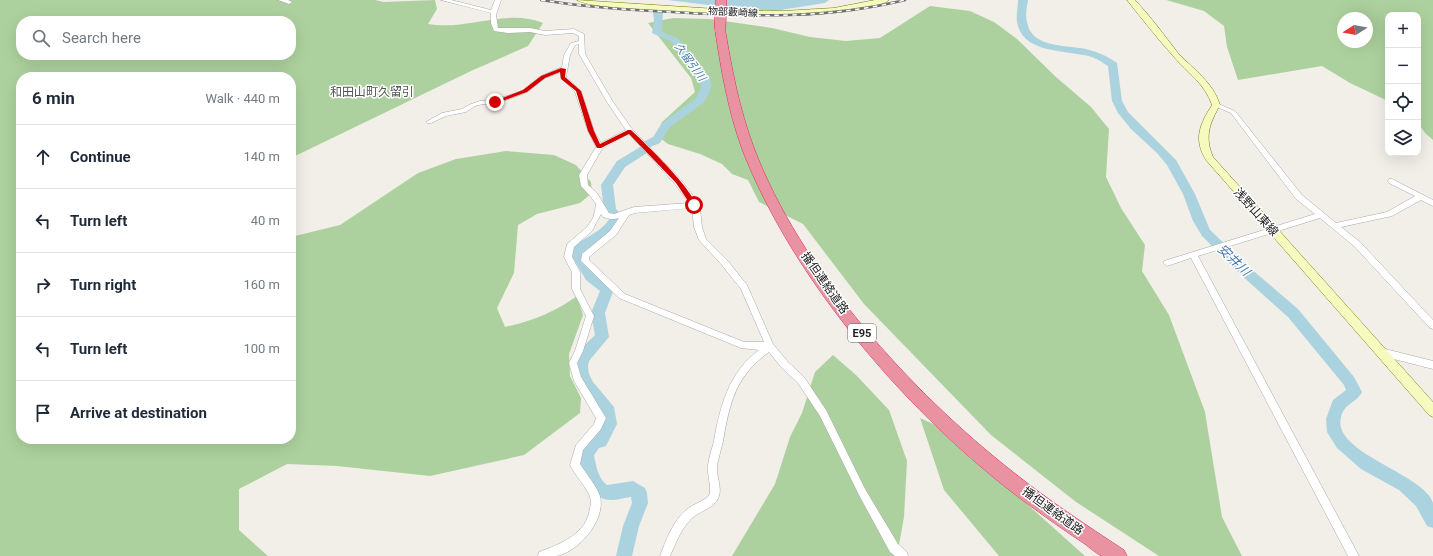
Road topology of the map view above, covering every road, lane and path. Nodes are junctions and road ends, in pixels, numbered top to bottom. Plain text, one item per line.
1 (281, 0) edge
2 (444, 0) edge
3 (498, 0) edge
4 (581, 0) edge
5 (721, 0) edge
6 (885, 0) edge
7 (1131, 0) edge
8 (289, 2) dead end
9 (611, 2) edge
10 (493, 12) junction
11 (581, 42) junction
12 (563, 69) junction
13 (1216, 104) junction
14 (429, 122) dead end
15 (630, 131) junction
16 (599, 147) junction
17 (1392, 181) dead end
18 (1421, 196) junction
19 (599, 204) junction
20 (1433, 204) edge
21 (694, 205) junction
22 (621, 215) junction
23 (1321, 215) junction
24 (1334, 226) junction
25 (1273, 231) junction
26 (1193, 256) junction
27 (1167, 262) dead end
28 (1433, 326) edge
29 (770, 346) junction
30 (1380, 352) junction
31 (1433, 365) edge
32 (1433, 411) edge
33 (543, 556) edge
34 (665, 556) edge
35 (904, 556) edge
36 (1118, 556) edge
37 (1354, 556) edge

1 - 8 street
2 - 10 street
3 - 10 street
4 - 9 main road, 物部藪崎線
5 - 36 highway, 播但連絡道路 / E95, bridge
6 - 9 main road, 物部藪崎線
7 - 13 main road
10 - 11 street
11 - 12 street
11 - 15 street
12 - 14 street
12 - 16 street
13 - 23 street
13 - 25 main road, 浅野山東線
15 - 16 street
15 - 21 street
16 - 19 street
17 - 18 street
18 - 20 street
18 - 24 street
19 - 22 street
19 - 33 street
21 - 22 street
21 - 29 street
22 - 29 street
23 - 24 street
23 - 25 street
24 - 28 street
25 - 26 street
25 - 30 main road, 浅野山東線
26 - 27 street
26 - 37 street
29 - 34 street
29 - 35 street
30 - 31 street
30 - 32 main road, 浅野山東線

